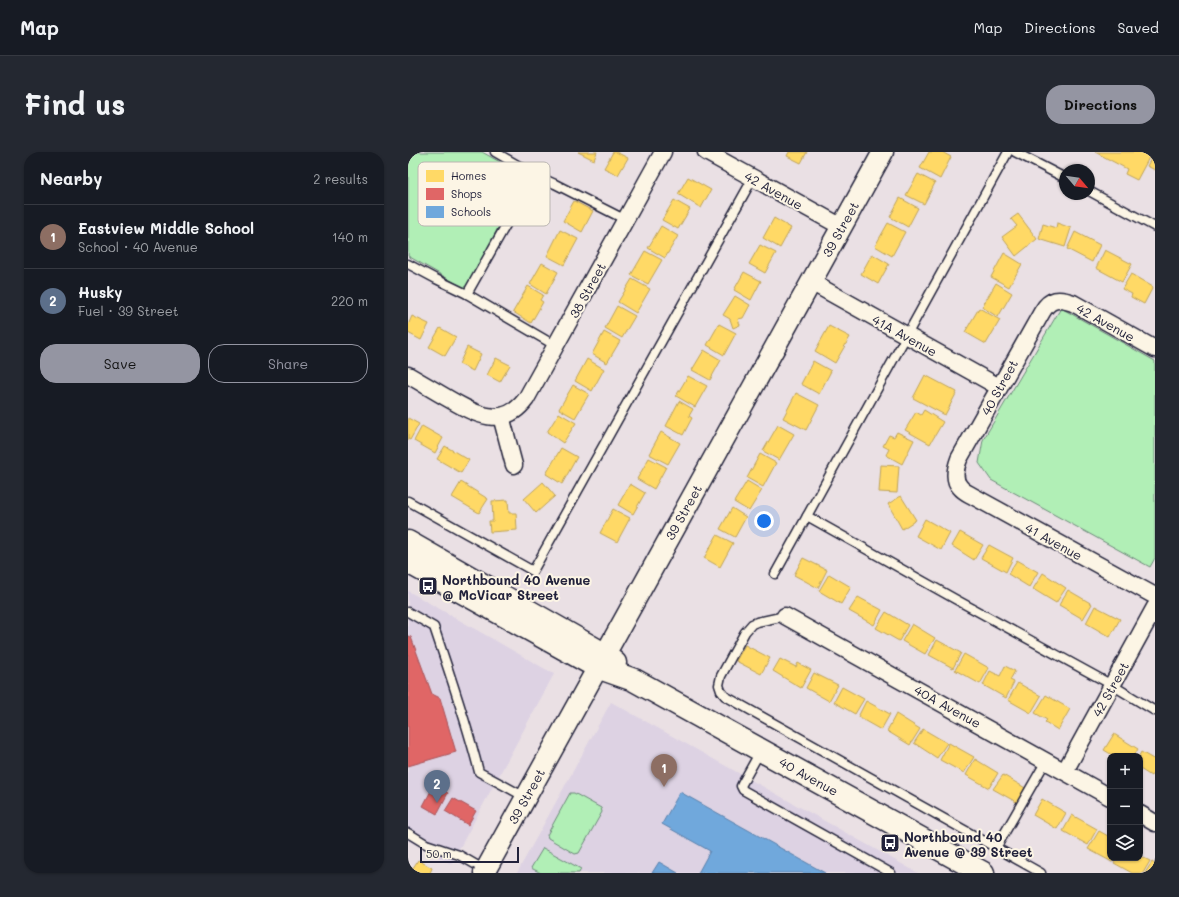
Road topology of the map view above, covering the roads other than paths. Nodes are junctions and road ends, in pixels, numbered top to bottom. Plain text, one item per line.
1 (495, 152) edge
2 (663, 152) edge
3 (706, 152) edge
4 (883, 152) edge
5 (1008, 152) edge
6 (1015, 152) edge
7 (512, 162) edge
8 (1059, 175) edge
9 (753, 178) junction
10 (550, 182) edge
11 (1095, 194) edge
12 (626, 220) junction
13 (505, 226) edge
14 (842, 227) junction
15 (1155, 227) edge
16 (408, 264) edge
17 (811, 282) junction
18 (467, 294) junction
19 (1056, 300) joint
20 (907, 336) junction
21 (556, 346) junction
22 (1155, 349) edge
23 (408, 375) edge
24 (999, 387) junction
25 (500, 416) junction
26 (514, 465) dead end
27 (957, 481) joint
28 (408, 501) edge
29 (808, 516) junction
30 (408, 542) edge
31 (408, 562) edge
32 (775, 574) dead end
33 (1155, 596) edge
34 (1155, 607) edge
35 (408, 612) edge
36 (785, 616) joint
37 (601, 661) junction
38 (1112, 685) junction
39 (1155, 711) edge
40 (761, 750) junction
41 (1046, 761) junction
42 (1064, 771) junction
43 (1107, 795) edge
44 (525, 797) junction
45 (1143, 816) edge
46 (1155, 822) edge
47 (408, 834) edge
48 (996, 848) junction
49 (484, 871) edge
50 (891, 873) edge
51 (982, 873) edge
52 (1041, 873) edge

1 - 7 lane
2 - 12 street, 38 Street
3 - 9 street, 42 Avenue
4 - 14 street, 39 Street
5 - 20 lane
6 - 8 lane
9 - 14 street, 42 Avenue
9 - 28 lane
10 - 12 lane
11 - 15 lane
12 - 21 street, 38 Street
13 - 18 lane
14 - 17 street, 39 Street
16 - 18 lane
17 - 20 street, 41A Avenue
17 - 37 street, 39 Street
18 - 21 lane
19 - 22 street, 42 Avenue
19 - 24 street, 40 Street
20 - 24 street, 41A Avenue
20 - 29 lane
21 - 25 street, 38 Street
23 - 25 street
24 - 27 street, 40 Street
25 - 26 street
27 - 33 street, 41 Avenue
29 - 32 lane
29 - 38 lane
30 - 37 main road, 40 Avenue
31 - 37 main road, 40 Avenue
34 - 38 street, 42 Street
35 - 44 lane
36 - 41 street, 40A Avenue
36 - 48 lane
37 - 40 main road, 40 Avenue
37 - 44 street, 39 Street
38 - 39 lane
38 - 42 street, 42 Street
40 - 50 lane
40 - 51 main road, 40 Avenue
41 - 42 street, 40A Avenue
41 - 48 lane
42 - 43 street, 40A Avenue
44 - 49 street, 39 Street
45 - 46 street
47 - 49 lane
48 - 52 lane

